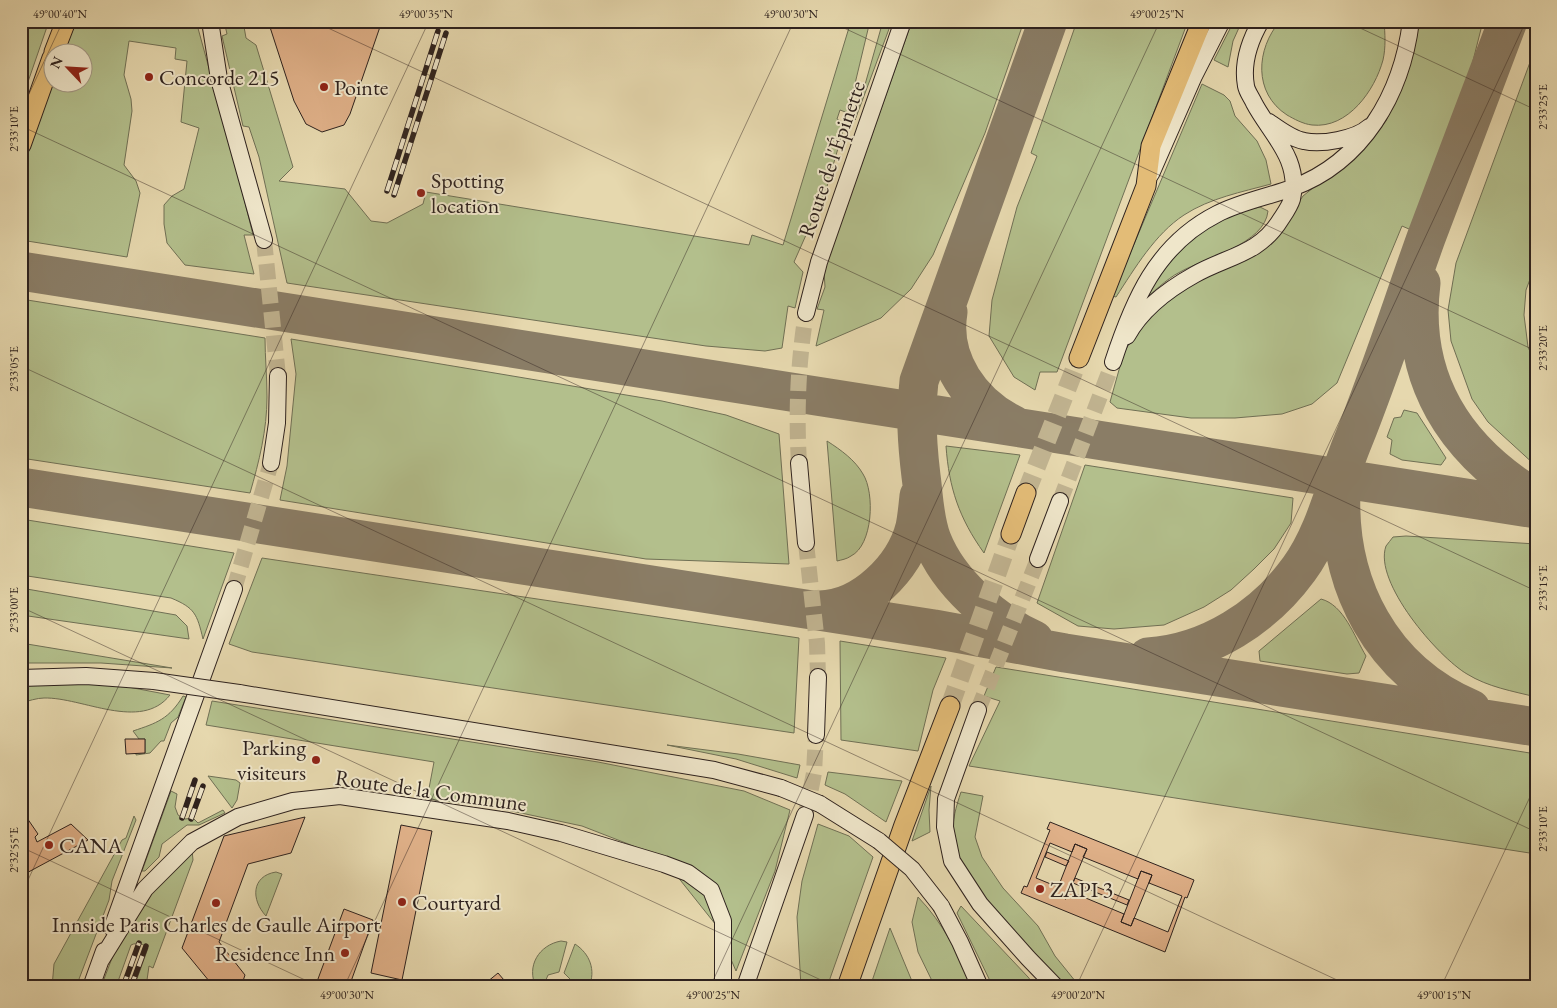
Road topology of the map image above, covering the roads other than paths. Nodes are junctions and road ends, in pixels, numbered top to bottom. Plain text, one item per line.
1 (66, 21) edge
2 (210, 21) edge
3 (903, 21) edge
4 (1202, 21) edge
5 (1222, 21) edge
6 (1261, 21) edge
7 (1401, 21) edge
8 (1410, 21) edge
9 (58, 42) edge
10 (1402, 58) junction
11 (42, 86) edge
12 (1381, 115) junction
13 (1261, 116) junction
14 (21, 145) edge
15 (1146, 186) junction
16 (1292, 188) junction
17 (264, 240) tunnel mouth
18 (806, 313) tunnel mouth
19 (1079, 358) tunnel mouth
20 (278, 376) tunnel mouth
21 (798, 462) tunnel mouth
22 (272, 463) tunnel mouth
23 (1026, 493) tunnel mouth
24 (1060, 502) tunnel mouth
25 (1011, 534) tunnel mouth
26 (806, 542) tunnel mouth
27 (1038, 559) tunnel mouth
28 (234, 589) tunnel mouth
29 (818, 677) tunnel mouth
30 (21, 678) edge
31 (950, 706) tunnel mouth
32 (978, 710) tunnel mouth
33 (816, 735) tunnel mouth
34 (806, 815) tunnel mouth
35 (1028, 958) junction
36 (101, 960) junction
37 (90, 987) edge
38 (723, 987) edge
39 (746, 987) edge
40 (847, 987) edge
41 (980, 987) edge
42 (1049, 987) edge
43 (1056, 987) edge

1 - 9 main road
2 - 17 main road
3 - 18 main road, Route de l'Épinette
4 - 15 main road
5 - 15 main road
6 - 13 main road
7 - 10 main road
8 - 10 main road
10 - 12 main road
11 - 14 main road
12 - 13 main road
12 - 16 main road
13 - 16 main road
15 - 19 main road
16 - 16 main road
20 - 22 main road
21 - 26 main road
23 - 25 main road
24 - 27 main road
28 - 36 main road
29 - 33 main road
30 - 41 main road, bridge
31 - 40 main road
32 - 35 main road
34 - 39 main road
35 - 42 main road
35 - 43 main road
36 - 37 main road
36 - 38 main road, Route de la Commune

